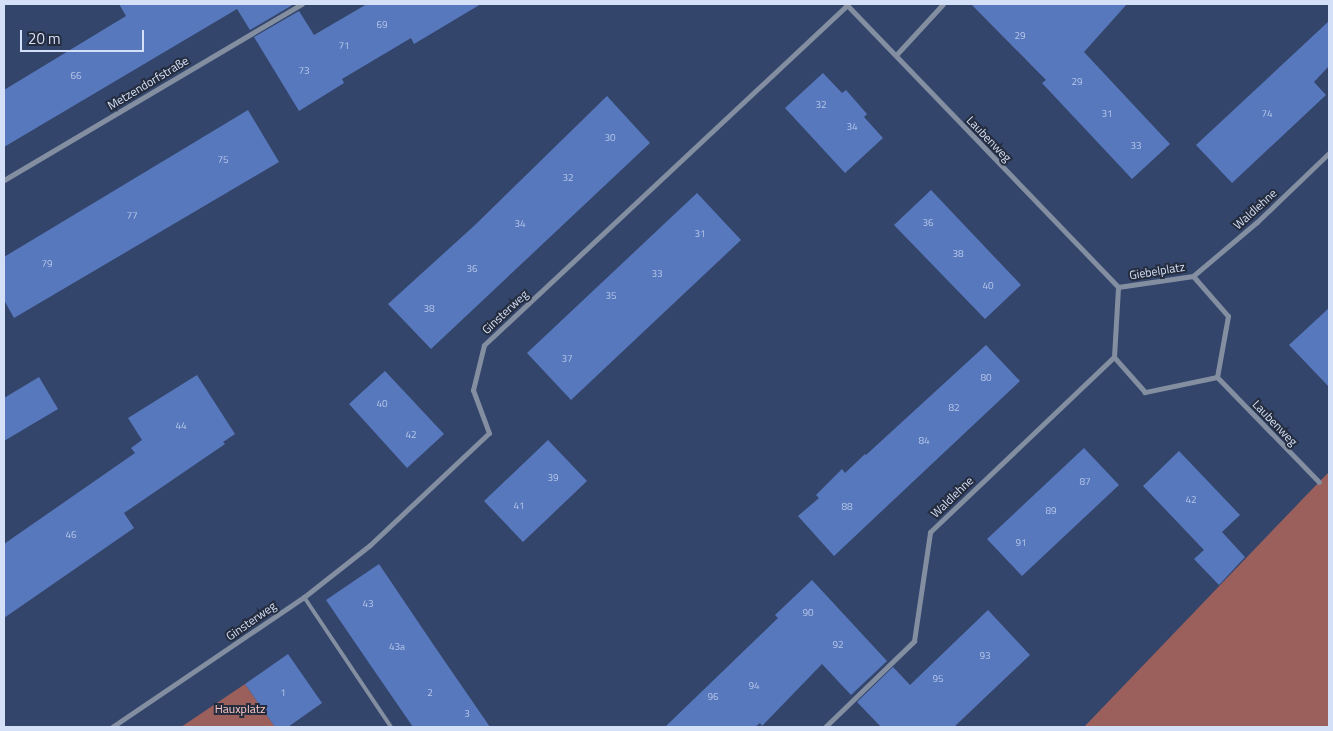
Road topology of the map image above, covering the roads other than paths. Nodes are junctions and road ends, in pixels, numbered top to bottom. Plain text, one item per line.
1 (302, 4) edge
2 (846, 4) edge
3 (943, 4) edge
4 (896, 55) junction
5 (1329, 154) edge
6 (4, 180) edge
7 (1193, 276) junction
8 (1118, 287) junction
9 (1114, 356) junction
10 (1217, 377) junction
11 (1319, 482) dead end
12 (304, 597) junction
13 (112, 727) edge
14 (390, 727) edge
15 (825, 727) edge

1 - 6 street, Metzendorfstraße
2 - 4 street, Laubenweg
2 - 12 street, Ginsterweg
3 - 4 street
4 - 8 street, Laubenweg
5 - 7 street, Waldlehne
7 - 8 street, Giebelplatz
7 - 10 street, Giebelplatz
8 - 9 street, Giebelplatz
9 - 10 street
9 - 15 street, Waldlehne
10 - 11 street, Laubenweg
12 - 13 street, Ginsterweg
12 - 14 lane

